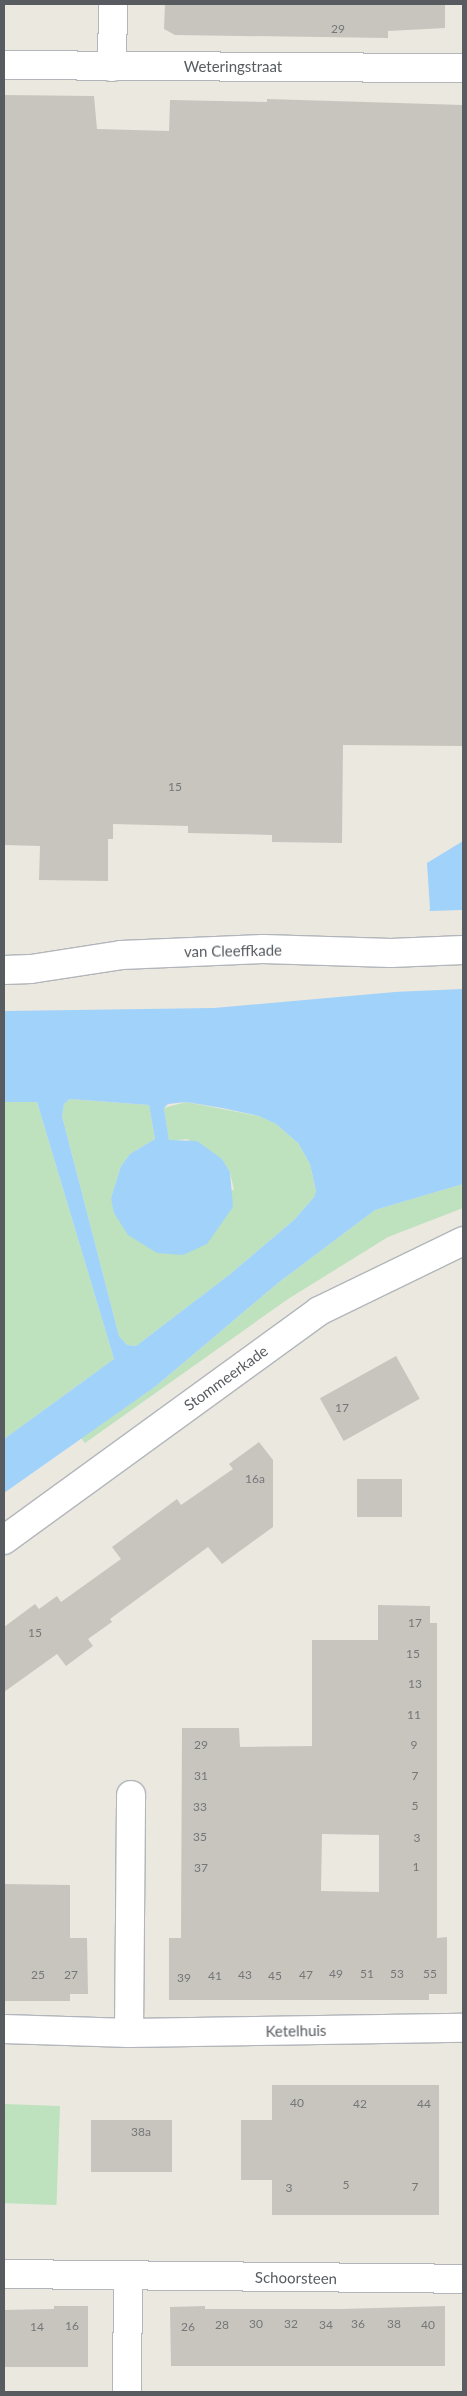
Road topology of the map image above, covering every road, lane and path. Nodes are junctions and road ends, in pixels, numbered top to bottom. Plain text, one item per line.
1 (113, 4) edge
2 (4, 65) edge
3 (112, 67) junction
4 (463, 68) edge
5 (463, 950) edge
6 (4, 970) edge
7 (463, 1241) edge
8 (4, 1540) edge
9 (131, 1795) dead end
10 (463, 2028) edge
11 (4, 2029) edge
12 (129, 2033) junction
13 (4, 2274) edge
14 (128, 2276) junction
15 (463, 2280) edge
16 (127, 2392) edge

1 - 3 street
2 - 3 street, Weteringstraat
3 - 4 street, Weteringstraat
5 - 6 street, van Cleeffkade
7 - 8 street, Stommeerkade
9 - 12 street
10 - 12 street, Ketelhuis
11 - 12 street, Ketelhuis
13 - 14 street, Schoorsteen
14 - 15 street, Schoorsteen
14 - 16 street

